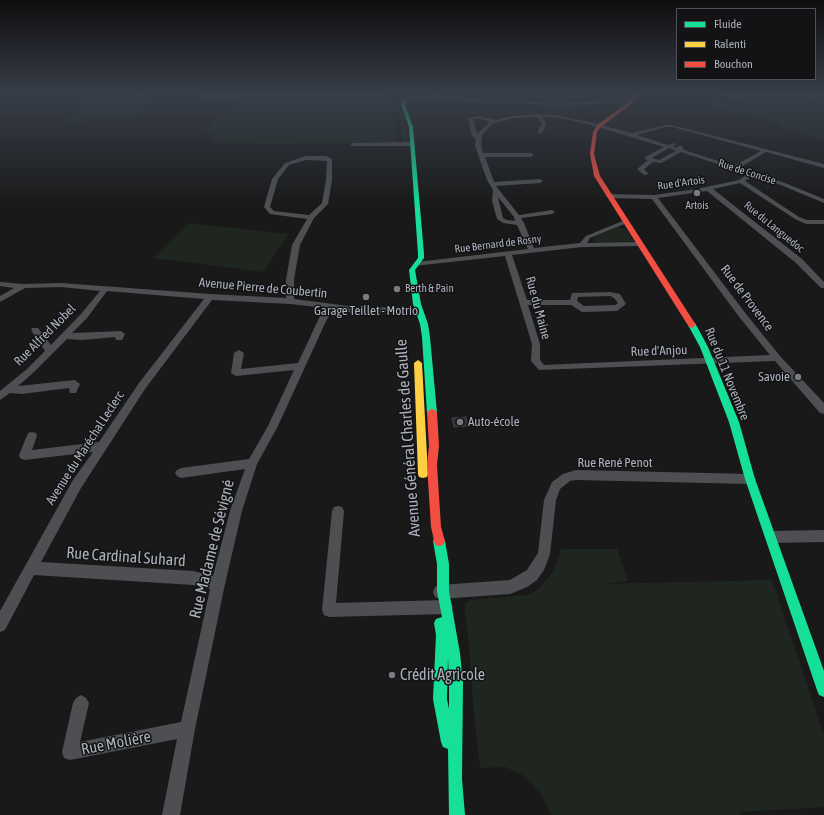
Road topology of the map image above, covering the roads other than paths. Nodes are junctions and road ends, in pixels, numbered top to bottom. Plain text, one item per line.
1 (411, 133) edge
2 (475, 133) edge
3 (482, 133) edge
4 (595, 133) edge
5 (629, 133) edge
6 (637, 133) edge
7 (698, 133) edge
8 (633, 134) junction
9 (660, 137) dead end
10 (479, 138) junction
11 (410, 144) junction
12 (353, 145) dead end
13 (671, 145) junction
14 (681, 150) junction
15 (765, 151) junction
16 (481, 155) junction
17 (531, 155) dead end
18 (652, 160) junction
19 (824, 166) edge
20 (735, 168) junction
21 (646, 174) dead end
22 (753, 174) junction
23 (540, 181) dead end
24 (741, 181) junction
25 (494, 187) junction
26 (709, 189) junction
27 (609, 196) junction
28 (654, 197) junction
29 (824, 201) edge
30 (552, 212) dead end
31 (311, 216) junction
32 (519, 220) junction
33 (625, 222) junction
34 (824, 222) edge
35 (639, 244) junction
36 (582, 245) junction
37 (532, 251) junction
38 (508, 253) junction
39 (417, 264) junction
40 (0, 284) edge
41 (23, 286) junction
42 (824, 286) edge
43 (105, 289) junction
44 (210, 297) junction
45 (0, 299) edge
46 (290, 301) junction
47 (573, 302) junction
48 (524, 303) junction
49 (331, 307) junction
50 (419, 311) junction
51 (35, 330) dead end
52 (65, 336) junction
53 (120, 338) dead end
54 (417, 339) dead end
55 (50, 351) junction
56 (239, 354) dead end
57 (418, 354) dead end
58 (777, 358) junction
59 (710, 362) junction
60 (301, 366) junction
61 (542, 368) joint
62 (9, 389) junction
63 (73, 390) dead end
64 (0, 396) edge
65 (824, 409) edge
66 (32, 436) dead end
67 (102, 446) junction
68 (252, 463) junction
69 (181, 473) dead end
70 (750, 479) junction
71 (424, 482) dead end
72 (338, 511) dead end
73 (824, 536) edge
74 (771, 537) junction
75 (31, 568) junction
76 (433, 578) dead end
77 (218, 584) junction
78 (440, 592) junction
79 (442, 608) junction
80 (0, 625) edge
81 (824, 690) edge
82 (81, 703) dead end
83 (187, 729) junction
84 (455, 779) junction
85 (171, 815) edge
86 (457, 815) edge

1 - 11 main road, Avenue Général Charles de Gaulle
2 - 10 street
3 - 10 street
4 - 27 main road, Rue du 11 Novembre
5 - 8 street, Rue de Concise
6 - 8 street
7 - 15 street
8 - 13 street, Rue de Concise
9 - 13 street
10 - 16 street
11 - 12 street
11 - 39 main road, Avenue Général Charles de Gaulle
13 - 14 street, Rue de Concise
13 - 18 street
14 - 18 street
14 - 20 street, Rue de Concise
15 - 19 street
15 - 20 street
16 - 17 street
16 - 25 street
18 - 21 street
20 - 22 street, Rue de Concise
22 - 24 street, Rue d'Artois
22 - 29 street, Rue de Concise
23 - 25 street
24 - 26 street, Rue d'Artois
24 - 34 street
25 - 32 street
25 - 32 street
26 - 28 street, Rue d'Artois
26 - 42 street, Rue du Languedoc
27 - 28 street, Rue d'Artois
27 - 33 main road, Rue du 11 Novembre
28 - 58 street, Rue de Provence
30 - 32 street
31 - 31 street
31 - 46 street
32 - 37 street
33 - 35 main road, Rue du 11 Novembre
33 - 36 street
35 - 36 street, Rue Bernard de Rosny
35 - 59 main road, Rue du 11 Novembre
36 - 37 street, Rue Bernard de Rosny
37 - 38 street, Rue Bernard de Rosny
38 - 39 street, Rue Bernard de Rosny
38 - 48 street, Rue du Maine
39 - 50 main road, Avenue Général Charles de Gaulle
40 - 41 street, Avenue Pierre de Coubertin
41 - 43 street, Avenue Pierre de Coubertin
41 - 45 street
43 - 44 street, Avenue Pierre de Coubertin
43 - 52 street, Rue Alfred Nobel
44 - 46 street, Avenue Pierre de Coubertin
44 - 67 street, Avenue du Maréchal Leclerc
46 - 49 street, Avenue Pierre de Coubertin
47 - 47 street
47 - 48 street
48 - 61 street, Rue du Maine
49 - 50 street, Avenue Pierre de Coubertin
49 - 60 street, Rue Madame de Sévigné
50 - 54 main road, Avenue Général Charles de Gaulle
50 - 78 main road, Avenue Général Charles de Gaulle
51 - 55 street
52 - 53 street
52 - 55 street, Rue Alfred Nobel
55 - 62 street, Rue Alfred Nobel
56 - 60 street
57 - 71 main road, Avenue Général Charles de Gaulle
58 - 59 street, Rue d'Anjou
58 - 65 street, Rue de Provence
59 - 61 street, Rue d'Anjou
59 - 70 main road, Rue du 11 Novembre
60 - 68 street, Rue Madame de Sévigné
62 - 63 street
62 - 64 street, Rue Alfred Nobel
66 - 67 street
67 - 75 street, Avenue du Maréchal Leclerc
68 - 69 street
68 - 77 street, Rue Madame de Sévigné
70 - 74 main road, Rue du 11 Novembre
70 - 78 street, Rue René Penot
72 - 79 street
73 - 74 street
74 - 81 main road, Rue du 11 Novembre
75 - 77 street, Rue Cardinal Suhard
75 - 80 street, Avenue du Maréchal Leclerc
76 - 78 main road
77 - 83 street, Rue Madame de Sévigné
78 - 79 main road
79 - 84 main road
79 - 84 main road
82 - 83 street, Rue Molière
83 - 85 street, Rue Madame de Sévigné
84 - 86 main road

